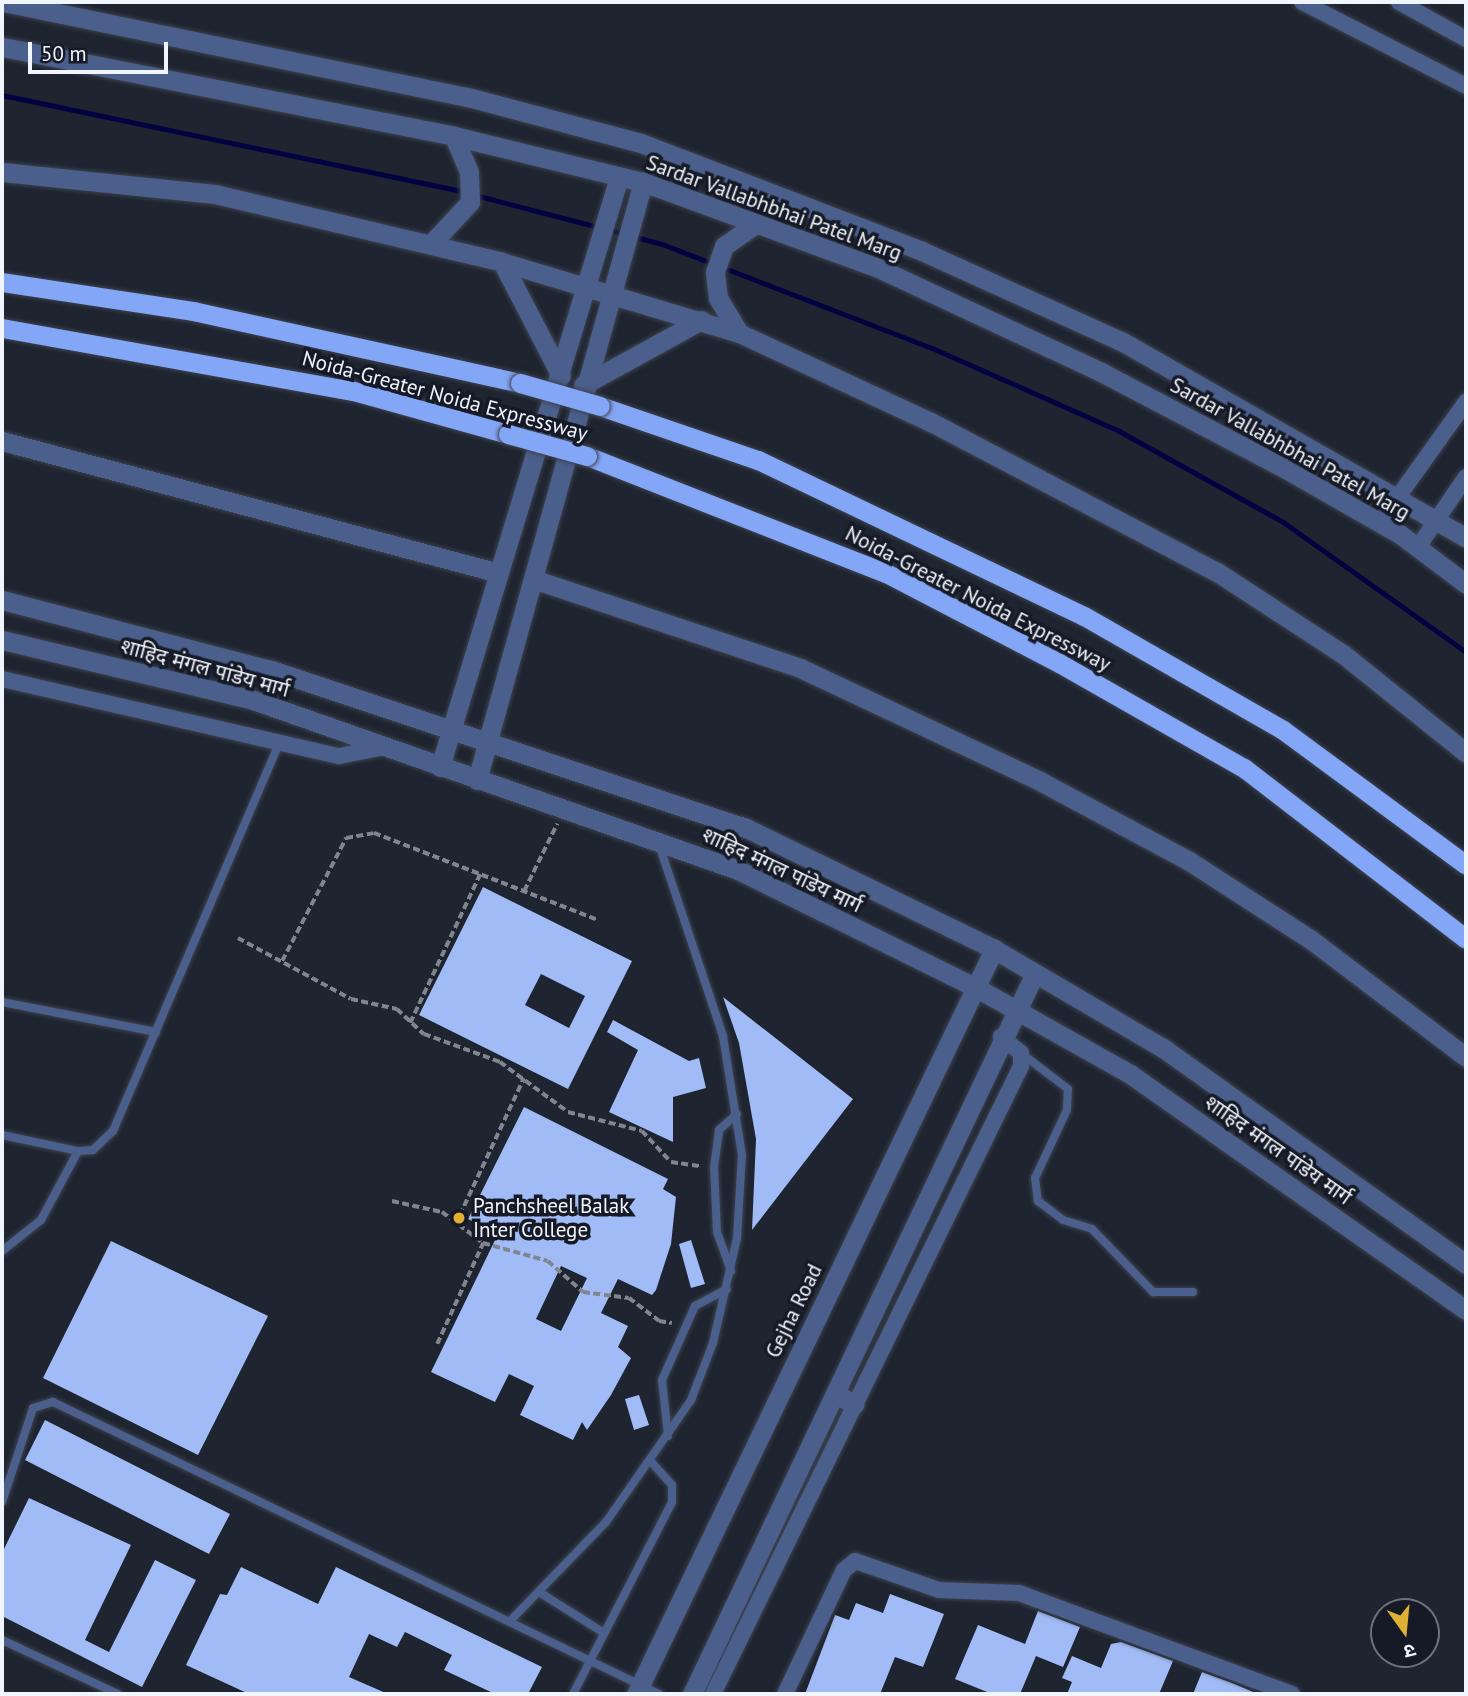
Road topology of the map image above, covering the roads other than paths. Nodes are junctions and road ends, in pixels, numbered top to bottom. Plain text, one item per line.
1 (4, 2) edge
2 (1302, 2) edge
3 (1399, 2) edge
4 (1466, 39) edge
5 (2, 47) edge
6 (1466, 86) edge
7 (454, 135) junction
8 (2, 172) edge
9 (620, 177) junction
10 (643, 183) junction
11 (756, 224) junction
12 (431, 244) junction
13 (502, 262) junction
14 (2, 282) edge
15 (587, 285) junction
16 (610, 291) junction
17 (701, 320) junction
18 (2, 328) edge
19 (739, 332) junction
20 (561, 376) junction
21 (583, 385) junction
22 (1466, 402) edge
23 (2, 441) edge
24 (1466, 477) edge
25 (1399, 494) junction
26 (1438, 517) junction
27 (1380, 522) junction
28 (1466, 538) edge
29 (1418, 547) junction
30 (499, 573) junction
31 (536, 580) junction
32 (1466, 584) edge
33 (2, 600) edge
34 (2, 640) edge
35 (2, 679) edge
36 (453, 728) junction
37 (490, 741) junction
38 (280, 742) junction
39 (385, 747) junction
40 (1466, 753) edge
41 (440, 767) junction
42 (477, 780) junction
43 (657, 839) junction
44 (1466, 864) edge
45 (1466, 939) edge
46 (994, 949) junction
47 (1035, 973) junction
48 (975, 987) junction
49 (2, 1002) edge
50 (1015, 1011) junction
51 (156, 1032) junction
52 (1001, 1037) junction
53 (1021, 1053) junction
54 (1466, 1057) edge
55 (737, 1114) junction
56 (2, 1135) edge
57 (78, 1151) junction
58 (2, 1251) edge
59 (1466, 1264) edge
60 (731, 1271) junction
61 (727, 1289) junction
62 (1193, 1292) dead end
63 (1466, 1310) edge
64 (835, 1394) junction
65 (855, 1404) junction
66 (668, 1436) junction
67 (652, 1463) junction
68 (2, 1502) edge
69 (539, 1592) junction
70 (510, 1621) junction
71 (604, 1633) junction
72 (2, 1640) edge
73 (590, 1660) junction
74 (638, 1690) edge
75 (118, 1694) edge
76 (573, 1694) edge
77 (659, 1694) edge
78 (692, 1694) edge
79 (713, 1694) edge
80 (785, 1694) edge
81 (1292, 1694) edge

1 - 25 street, Sardar Vallabhbhai Patel Marg
2 - 6 street
3 - 4 street
5 - 7 street, Sardar Vallabhbhai Patel Marg
7 - 9 street, Sardar Vallabhbhai Patel Marg
7 - 12 street
8 - 12 street
9 - 10 street, Sardar Vallabhbhai Patel Marg
9 - 15 street
10 - 11 street, Sardar Vallabhbhai Patel Marg
10 - 16 street
11 - 19 street
11 - 27 street, Sardar Vallabhbhai Patel Marg
12 - 13 street
13 - 15 street
13 - 20 street
14 - 44 highway, Noida-Greater Noida Expressway, bridge
15 - 16 street
15 - 20 street
16 - 17 street
16 - 21 street
17 - 19 street
17 - 21 street
18 - 45 highway, Noida-Greater Noida Expressway, bridge
19 - 40 street
20 - 30 street
21 - 31 street
22 - 25 street
23 - 30 street
24 - 26 street
25 - 26 street, Sardar Vallabhbhai Patel Marg
25 - 27 street
26 - 28 street, Sardar Vallabhbhai Patel Marg
26 - 29 street
27 - 29 street, Sardar Vallabhbhai Patel Marg
29 - 32 street, Sardar Vallabhbhai Patel Marg
30 - 36 street
31 - 37 street
31 - 54 street
33 - 36 street
34 - 39 street, शाहिद मंगल पांडेय मार्ग
35 - 38 street
36 - 37 street
36 - 41 street
37 - 42 street
37 - 46 street
38 - 39 street
38 - 51 lane
39 - 41 street, शाहिद मंगल पांडेय मार्ग
41 - 42 street, शाहिद मंगल पांडेय मार्ग
42 - 43 street, शाहिद मंगल पांडेय मार्ग
43 - 48 street, शाहिद मंगल पांडेय मार्ग
43 - 55 lane
46 - 47 street
46 - 48 street, Gejha Road
47 - 50 street
47 - 59 street
48 - 50 street, शाहिद मंगल पांडेय मार्ग
48 - 74 street, Gejha Road
49 - 51 lane
50 - 52 street
50 - 63 street, शाहिद मंगल पांडेय मार्ग
51 - 57 lane
52 - 53 street
52 - 64 street
53 - 62 lane
53 - 65 street
55 - 60 lane
55 - 60 lane
56 - 57 lane
57 - 58 lane
60 - 61 lane
61 - 66 lane
61 - 66 lane
64 - 65 street
64 - 78 street
65 - 79 street
66 - 67 lane
67 - 69 lane
67 - 71 lane
68 - 70 lane
69 - 70 lane
69 - 71 lane
70 - 73 lane
71 - 73 lane
72 - 75 lane
73 - 74 lane
73 - 76 lane
74 - 77 lane
80 - 81 street

